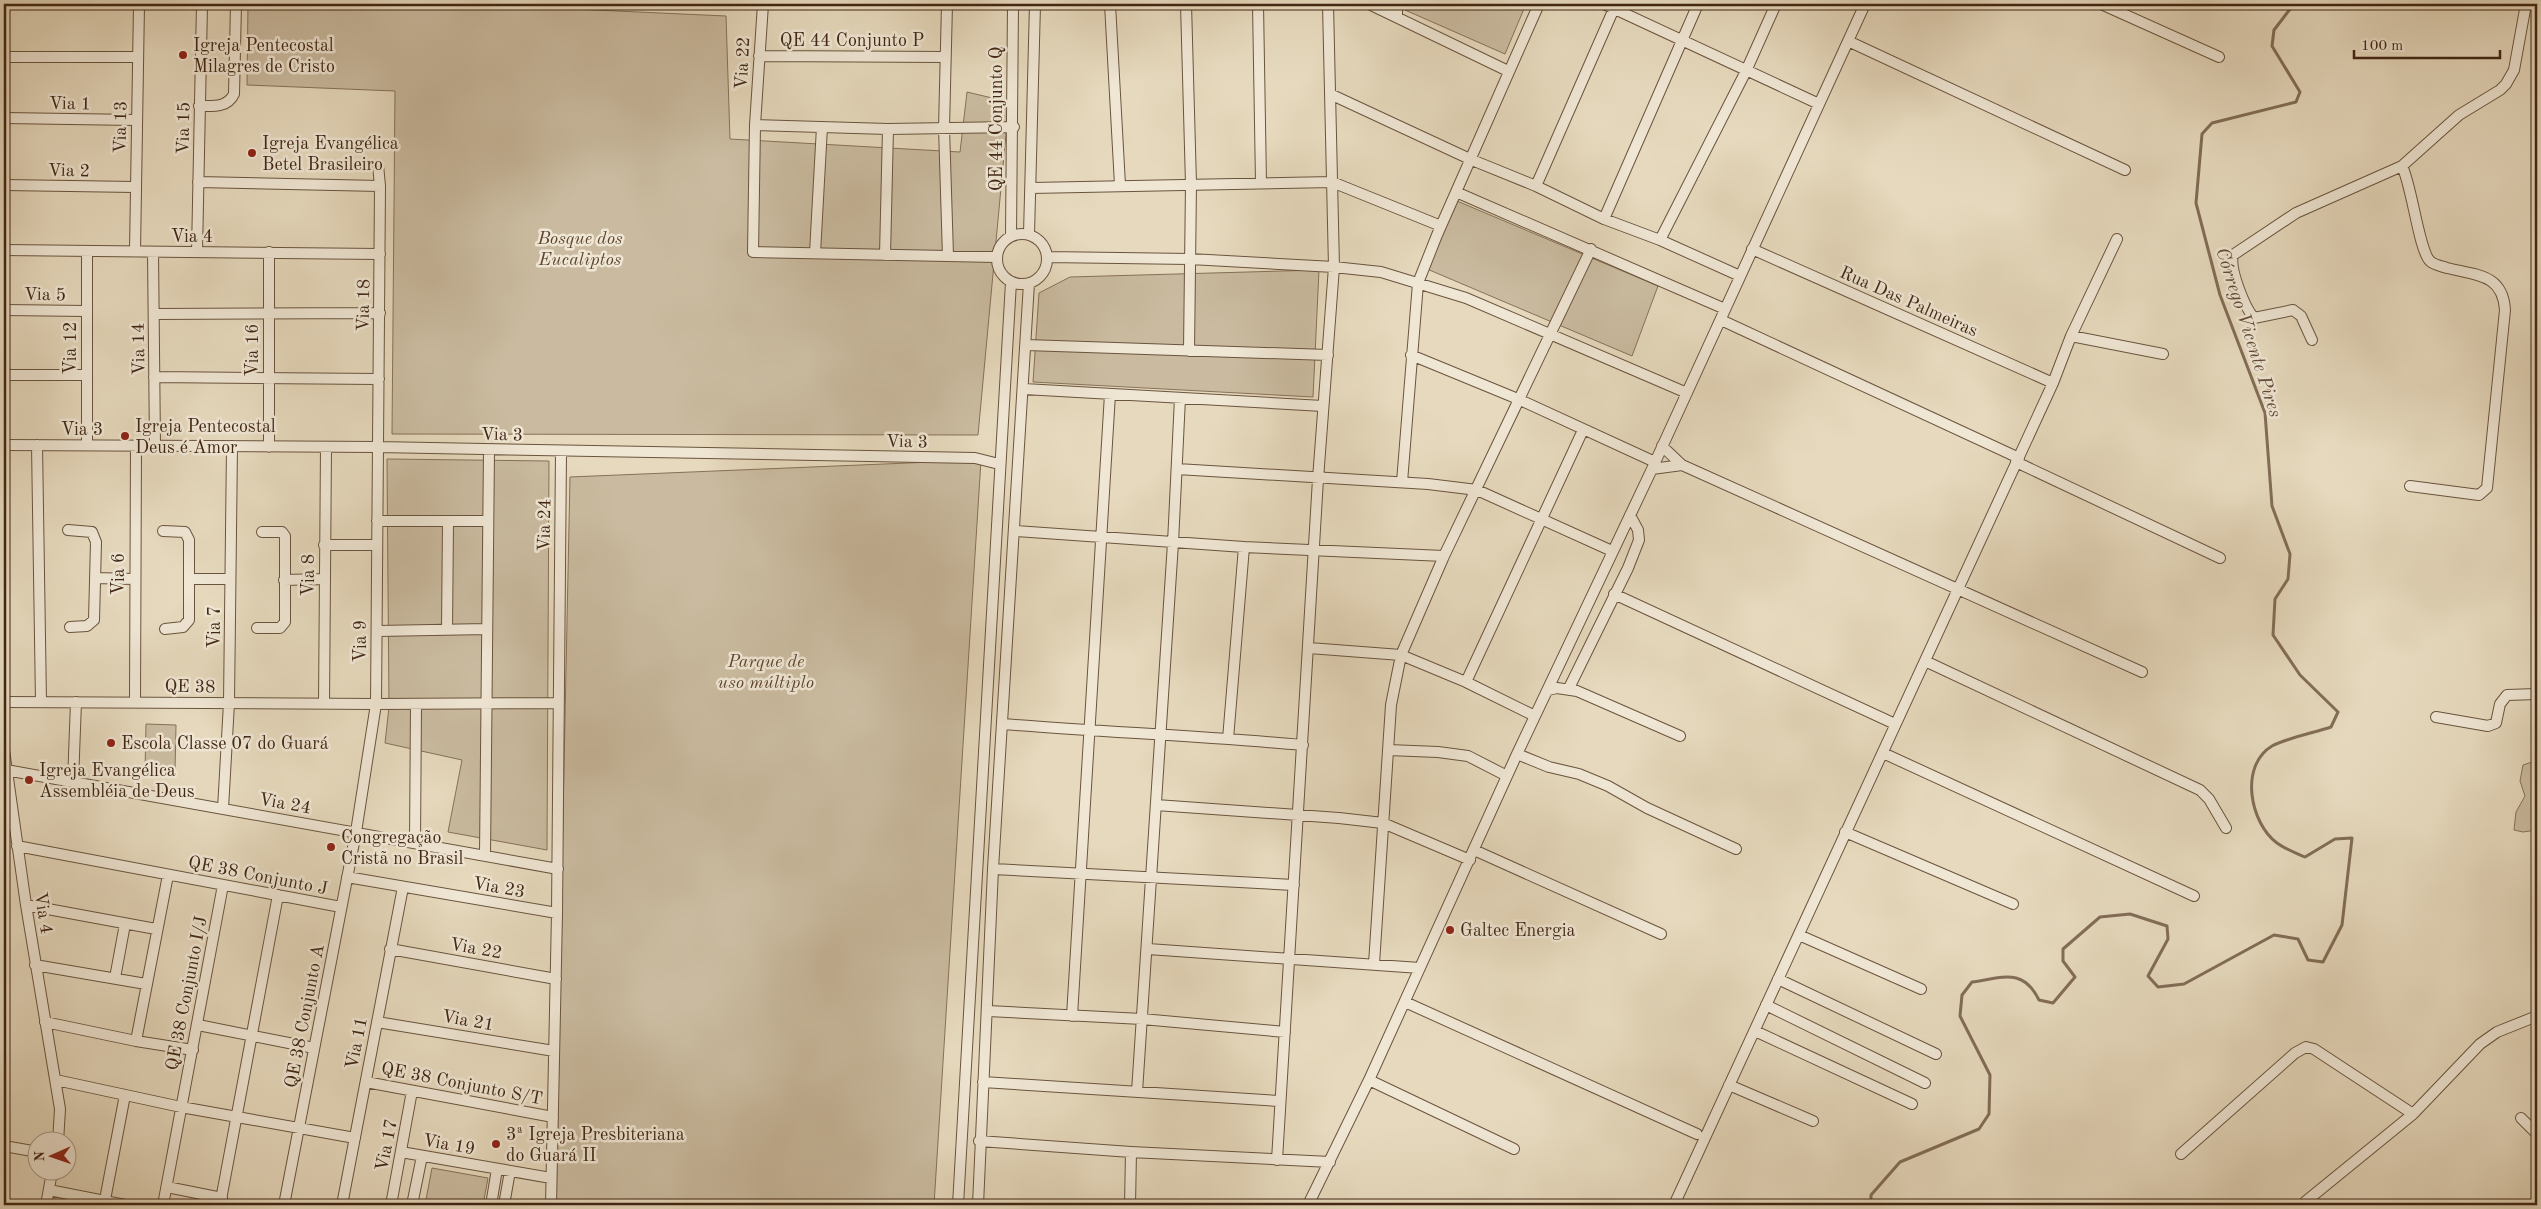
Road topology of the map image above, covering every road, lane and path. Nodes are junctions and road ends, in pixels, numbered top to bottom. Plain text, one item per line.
1 (139, 4) edge
2 (202, 4) edge
3 (236, 4) edge
4 (762, 4) edge
5 (947, 4) edge
6 (1013, 4) edge
7 (1035, 4) edge
8 (1110, 4) edge
9 (1186, 4) edge
10 (1258, 4) edge
11 (1328, 4) edge
12 (1369, 4) edge
13 (1396, 4) edge
14 (1539, 4) edge
15 (1604, 4) edge
16 (1698, 4) edge
17 (1776, 4) edge
18 (1865, 4) edge
19 (2100, 4) edge
20 (2526, 4) edge
21 (1615, 6) edge
22 (1397, 16) junction
23 (1683, 38) junction
24 (1848, 41) junction
25 (759, 56) junction
26 (4, 57) edge
27 (138, 57) junction
28 (945, 57) junction
29 (2219, 57) dead end
30 (1508, 71) junction
31 (1746, 71) junction
32 (1330, 94) junction
33 (1819, 104) junction
34 (199, 106) junction
35 (4, 118) edge
36 (136, 120) junction
37 (756, 125) junction
38 (822, 127) junction
39 (1014, 127) junction
40 (944, 128) junction
41 (888, 129) junction
42 (1472, 160) junction
43 (378, 165) dead end
44 (2402, 166) junction
45 (2125, 170) dead end
46 (198, 182) junction
47 (1332, 182) junction
48 (1261, 183) junction
49 (1191, 184) junction
50 (4, 185) edge
51 (1120, 185) junction
52 (380, 186) junction
53 (1536, 186) junction
54 (135, 187) junction
55 (1031, 188) junction
56 (1456, 192) junction
57 (1604, 219) junction
58 (1441, 226) junction
59 (1029, 234) junction
60 (1011, 235) junction
61 (2117, 239) dead end
62 (1660, 240) junction
63 (1592, 249) junction
64 (1752, 249) junction
65 (4, 250) edge
66 (135, 251) junction
67 (87, 252) junction
68 (153, 252) junction
69 (197, 252) junction
70 (269, 252) junction
71 (815, 253) junction
72 (380, 254) junction
73 (885, 255) junction
74 (948, 256) junction
75 (996, 257) junction
76 (1047, 257) junction
77 (1190, 259) junction
78 (1334, 266) junction
79 (1740, 276) junction
80 (1011, 282) junction
81 (1029, 283) junction
82 (1418, 283) junction
83 (1726, 309) junction
84 (4, 310) edge
85 (87, 311) junction
86 (269, 313) junction
87 (380, 313) junction
88 (154, 314) junction
89 (1721, 320) junction
90 (1552, 334) junction
91 (2071, 336) junction
92 (2312, 340) dead end
93 (1026, 345) junction
94 (1189, 351) junction
95 (1328, 354) junction
96 (2164, 354) dead end
97 (1411, 355) junction
98 (4, 375) edge
99 (87, 375) junction
100 (154, 377) junction
101 (268, 377) junction
102 (379, 379) junction
103 (2053, 383) junction
104 (1024, 389) junction
105 (1110, 394) junction
106 (1687, 394) junction
107 (1180, 398) junction
108 (1518, 399) junction
109 (1323, 406) junction
110 (1583, 430) junction
111 (4, 445) edge
112 (37, 445) junction
113 (87, 445) junction
114 (136, 446) junction
115 (155, 446) junction
116 (232, 446) junction
117 (1662, 446) junction
118 (269, 447) junction
119 (326, 447) junction
120 (378, 447) junction
121 (489, 450) junction
122 (562, 452) junction
123 (2017, 460) junction
124 (999, 464) junction
125 (1682, 465) junction
126 (1653, 466) junction
127 (1177, 469) junction
128 (1318, 479) junction
129 (1402, 482) junction
130 (2410, 486) dead end
131 (1476, 490) junction
132 (1630, 515) junction
133 (1542, 519) junction
134 (448, 521) junction
135 (488, 521) junction
136 (377, 522) junction
137 (68, 530) dead end
138 (163, 531) dead end
139 (1014, 531) junction
140 (262, 532) dead end
141 (1101, 537) junction
142 (1173, 542) junction
143 (324, 545) junction
144 (376, 545) junction
145 (1244, 547) junction
146 (1315, 550) junction
147 (1612, 551) junction
148 (1444, 556) junction
149 (2220, 558) dead end
150 (94, 578) junction
151 (134, 579) junction
152 (189, 579) junction
153 (230, 579) junction
154 (324, 579) junction
155 (284, 580) junction
156 (1958, 589) junction
157 (1614, 594) junction
158 (992, 614) junction
159 (1009, 615) junction
160 (70, 627) dead end
161 (991, 627) junction
162 (257, 628) dead end
163 (1007, 628) junction
164 (165, 629) dead end
165 (487, 629) junction
166 (447, 630) junction
167 (377, 631) junction
168 (1309, 648) junction
169 (1400, 655) junction
170 (1925, 661) junction
171 (2142, 672) dead end
172 (1466, 682) junction
173 (1569, 688) junction
174 (1548, 690) junction
175 (2537, 694) edge
176 (4, 702) edge
177 (41, 702) junction
178 (76, 702) junction
179 (134, 702) junction
180 (229, 703) junction
181 (559, 703) junction
182 (324, 704) junction
183 (376, 704) junction
184 (416, 704) junction
185 (486, 704) junction
186 (1535, 716) junction
187 (2436, 717) dead end
188 (1003, 724) junction
189 (1895, 724) junction
190 (1089, 731) junction
191 (1160, 733) junction
192 (1680, 736) dead end
193 (1228, 738) junction
194 (1303, 745) junction
195 (4, 750) edge
196 (1388, 750) junction
197 (1883, 753) junction
198 (1517, 754) junction
199 (6, 770) junction
200 (1507, 776) junction
201 (73, 782) junction
202 (1156, 805) junction
203 (223, 809) junction
204 (1298, 815) junction
205 (1383, 823) junction
206 (2226, 828) dead end
207 (356, 832) junction
208 (1845, 832) junction
209 (415, 843) junction
210 (17, 846) junction
211 (1736, 849) dead end
212 (1472, 855) junction
213 (485, 856) junction
214 (558, 869) junction
215 (993, 869) junction
216 (1082, 872) junction
217 (168, 875) junction
218 (347, 877) junction
219 (1152, 878) junction
220 (223, 885) junction
221 (1294, 885) junction
222 (403, 887) junction
223 (278, 896) junction
224 (2194, 896) dead end
225 (2014, 904) dead end
226 (26, 905) junction
227 (341, 908) junction
228 (557, 913) junction
229 (125, 924) junction
230 (156, 929) junction
231 (1661, 934) dead end
232 (1798, 935) junction
233 (390, 949) junction
234 (1148, 949) junction
235 (1290, 959) junction
236 (1374, 964) junction
237 (35, 965) junction
238 (1420, 968) junction
239 (115, 978) junction
240 (556, 979) junction
241 (1778, 980) junction
242 (146, 984) junction
243 (1921, 989) dead end
244 (1404, 1002) junction
245 (1766, 1005) junction
246 (988, 1011) junction
247 (1072, 1016) junction
248 (2537, 1016) edge
249 (1142, 1019) junction
250 (44, 1022) junction
251 (377, 1022) junction
252 (198, 1024) junction
253 (1754, 1031) junction
254 (1285, 1032) junction
255 (253, 1036) junction
256 (136, 1041) junction
257 (314, 1048) junction
258 (193, 1050) junction
259 (554, 1051) junction
260 (1936, 1054) dead end
261 (56, 1080) junction
262 (1368, 1080) junction
263 (366, 1082) junction
264 (982, 1082) junction
265 (1925, 1083) dead end
266 (1729, 1085) junction
267 (412, 1091) junction
268 (1137, 1092) junction
269 (124, 1094) junction
270 (1279, 1100) junction
271 (1912, 1104) dead end
272 (181, 1107) junction
273 (2413, 1114) junction
274 (237, 1116) junction
275 (553, 1117) junction
276 (2521, 1118) dead end
277 (1812, 1121) dead end
278 (298, 1128) junction
279 (60, 1132) edge
280 (1697, 1134) dead end
281 (2537, 1134) edge
282 (355, 1138) junction
283 (979, 1141) junction
284 (4, 1146) edge
285 (1514, 1149) dead end
286 (28, 1150) edge
287 (401, 1152) junction
288 (1131, 1152) junction
289 (2181, 1154) dead end
290 (422, 1156) junction
291 (1276, 1160) junction
292 (1330, 1162) junction
293 (497, 1169) junction
294 (510, 1171) junction
295 (551, 1178) junction
296 (50, 1182) edge
297 (166, 1187) junction
298 (49, 1190) junction
299 (221, 1202) edge
300 (2305, 1202) dead end
301 (104, 1203) edge
302 (46, 1205) edge
303 (126, 1205) edge
304 (163, 1205) edge
305 (284, 1205) edge
306 (342, 1205) edge
307 (391, 1205) edge
308 (412, 1205) edge
309 (491, 1205) edge
310 (504, 1205) edge
311 (551, 1205) edge
312 (958, 1205) edge
313 (978, 1205) edge
314 (1130, 1205) edge
315 (1308, 1205) edge
316 (1674, 1205) edge

1 - 27 street, Via 13
2 - 34 street, Via 15
3 - 34 street
4 - 25 street, Via 22
5 - 28 street
6 - 39 street, QE 44 Conjunto Q
7 - 55 street, QE 44 Conjunto Q
8 - 51 street
9 - 49 street
10 - 48 street
11 - 32 street
12 - 22 street
13 - 22 street
14 - 30 street
15 - 21 street
16 - 23 street
17 - 31 street
18 - 24 street
19 - 29 street
20 - 44 street
21 - 23 street
21 - 53 street
22 - 30 street
23 - 31 street
23 - 57 street
24 - 33 street
24 - 45 street
25 - 28 street, QE 44 Conjunto P
25 - 37 street, Via 22
26 - 27 street
27 - 36 street, Via 13
28 - 40 street
30 - 42 street
31 - 33 street
31 - 62 street
32 - 42 street
32 - 47 street
33 - 64 street
34 - 46 street, Via 15
35 - 36 street, Via 1
36 - 54 street, Via 13
37 - 38 street
37 - 71 street, Via 22
38 - 41 street
38 - 71 street
39 - 40 street
39 - 60 street, QE 44 Conjunto Q
40 - 41 street
40 - 74 street
41 - 73 street
42 - 53 street
42 - 56 street
43 - 52 street, Via 18
44 - 92 street
44 - 130 street
46 - 52 street
46 - 69 street, Via 15
47 - 48 street
47 - 58 street
47 - 78 street
48 - 49 street
49 - 51 street
49 - 77 street
50 - 54 street, Via 2
51 - 55 street
52 - 72 street, Via 18
53 - 57 street
54 - 66 street, Via 13
55 - 59 street, QE 44 Conjunto Q
56 - 58 street
56 - 63 street
57 - 62 street
58 - 82 street
59 - 60 street
59 - 76 street
60 - 75 street
61 - 91 street
62 - 79 street
63 - 83 street
63 - 90 street
64 - 79 street
64 - 103 street, Rua Das Palmeiras
65 - 67 street, Via 4
66 - 67 street, Via 4
66 - 68 street, Via 4
67 - 85 street, Via 12
68 - 69 street, Via 4
68 - 88 street, Via 14
69 - 70 street, Via 4
70 - 72 street, Via 4
70 - 86 street, Via 16
71 - 73 street
72 - 87 street, Via 18
73 - 74 street
74 - 75 street
75 - 80 street
76 - 77 street
76 - 81 street
77 - 78 street
77 - 94 street
78 - 82 street
78 - 95 street
79 - 83 street
80 - 81 street
80 - 124 street
81 - 93 street
82 - 90 street
82 - 97 street
83 - 89 street
84 - 85 street, Via 5
85 - 99 street, Via 12
86 - 87 street
86 - 88 street
86 - 101 street, Via 16
87 - 102 street, Via 18
88 - 100 street, Via 14
89 - 106 street
89 - 123 street
90 - 106 street
90 - 108 street
91 - 96 street
91 - 103 street
93 - 94 street
93 - 104 street
94 - 95 street
95 - 109 street
97 - 108 street
97 - 129 street
98 - 99 street
99 - 113 street, Via 12
100 - 101 street
100 - 115 street, Via 14
101 - 102 street
101 - 118 street, Via 16
102 - 120 street, Via 18
103 - 123 street
104 - 105 street
104 - 139 street
105 - 107 street
105 - 141 street
106 - 117 street
107 - 109 street
107 - 127 street
108 - 110 street
108 - 131 street
109 - 128 street
110 - 126 street
110 - 133 street
111 - 112 street, Via 3
112 - 113 street, Via 3
112 - 177 street
113 - 114 street, Via 3
114 - 115 street, Via 3
114 - 151 street, Via 6
115 - 116 street, Via 3
116 - 118 street, Via 3
116 - 153 street, Via 7
117 - 125 street
117 - 126 street
118 - 119 street, Via 3
119 - 120 street, Via 3
119 - 143 street, Via 8
120 - 121 street, Via 3
120 - 136 street, Via 9
121 - 122 street, Via 3
121 - 135 street
122 - 124 street, Via 3
122 - 181 street, Via 24
123 - 149 street
123 - 156 street
124 - 158 street
125 - 126 street
125 - 156 street
126 - 132 street
127 - 128 street
127 - 142 street
128 - 129 street
128 - 146 street
129 - 131 street
131 - 133 street
131 - 148 street
132 - 147 street
132 - 157 street
133 - 147 street
133 - 172 street
134 - 135 street
134 - 136 street
134 - 166 street
135 - 165 street
136 - 144 street, Via 9
137 - 150 street
138 - 152 street
139 - 141 street
139 - 159 street
140 - 155 street
141 - 142 street
141 - 190 street
142 - 145 street
142 - 191 street
143 - 144 street
143 - 154 street, Via 8
144 - 167 street, Via 9
145 - 146 street
145 - 193 street
146 - 148 street
146 - 168 street
147 - 174 street
148 - 169 street
150 - 151 street
150 - 160 street
151 - 179 street, Via 6
152 - 153 street
152 - 164 street
153 - 180 street, Via 7
154 - 155 street
154 - 182 street, Via 8
155 - 162 street
156 - 170 street
156 - 171 street
157 - 173 street
157 - 189 street
158 - 159 street
158 - 161 street
159 - 163 street
161 - 163 street
161 - 312 street
163 - 188 street
165 - 166 street
165 - 185 street
166 - 167 street
167 - 183 street, Via 9
168 - 169 street
168 - 194 street
169 - 172 street
169 - 196 street
170 - 189 street
170 - 206 street
172 - 186 street
173 - 174 street
173 - 192 street
174 - 186 street
175 - 187 street
176 - 177 street, QE 38
177 - 178 street, QE 38
178 - 179 street, QE 38
178 - 201 street
179 - 180 street, QE 38
180 - 182 street, QE 38
180 - 203 street, Via 7
181 - 185 street, QE 38
181 - 214 street, Via 24
182 - 183 street, QE 38
183 - 184 street, QE 38
183 - 207 street, Via 9
184 - 185 street, QE 38
184 - 209 street
185 - 213 street
186 - 198 street
188 - 190 street
188 - 215 street
189 - 197 street
190 - 191 street
190 - 216 street
191 - 193 street
191 - 202 street
193 - 194 street
194 - 204 street
195 - 199 street, Via 4
196 - 200 street
196 - 205 street
197 - 208 street
197 - 224 street
198 - 200 street
198 - 211 street
199 - 201 street, Via 24
199 - 210 street, Via 4
200 - 212 street
201 - 203 street, Via 24
202 - 204 street
202 - 219 street
203 - 207 street, Via 24
204 - 205 street
204 - 221 street
205 - 212 street
205 - 236 street
207 - 209 street, Via 24
207 - 218 street, QE 38 Conjunto A
208 - 225 street
208 - 232 street
209 - 213 street, Via 24
210 - 217 street, QE 38 Conjunto J
210 - 226 street, Via 4
212 - 231 street
212 - 238 street
213 - 214 street, Via 24
214 - 228 street, Via 24
215 - 216 street
215 - 246 street
216 - 219 street
216 - 247 street
217 - 220 street, QE 38 Conjunto J
217 - 230 street, QE 38 Conjunto J
218 - 222 street, Via 23
218 - 227 street, QE 38 Conjunto A
219 - 221 street
219 - 234 street
220 - 223 street, QE 38 Conjunto J
220 - 252 street, QE 38 Conjunto I/J
221 - 235 street
222 - 228 street, Via 23
222 - 233 street, Via 11
223 - 227 street, QE 38 Conjunto J
223 - 255 street
226 - 229 street
226 - 237 street, Via 4
227 - 257 street, QE 38 Conjunto A
228 - 240 street, Via 24
229 - 230 street
229 - 239 street
230 - 242 street, QE 38 Conjunto J
232 - 241 street
232 - 243 street
233 - 240 street, Via 22
233 - 251 street, Via 11
234 - 235 street
234 - 249 street
235 - 236 street
235 - 254 street
236 - 238 street
237 - 239 street
237 - 250 street, Via 4
238 - 244 street
239 - 242 street
240 - 259 street, Via 24
241 - 245 street
241 - 260 street
242 - 256 street, QE 38 Conjunto J
244 - 262 street
244 - 280 street
245 - 253 street
245 - 265 street
246 - 247 street
246 - 264 street
247 - 249 street
248 - 273 street
249 - 254 street
249 - 268 street
250 - 256 street
250 - 261 street, Via 4
251 - 259 street, Via 21
251 - 263 street, Via 11
252 - 255 street
252 - 258 street, QE 38 Conjunto I/J
253 - 266 street
253 - 271 street
254 - 270 street
255 - 257 street
255 - 274 street
256 - 258 street
257 - 278 street, QE 38 Conjunto A
258 - 272 street, QE 38 Conjunto I/J
259 - 275 street, Via 24
261 - 269 street
261 - 279 street, Via 4
262 - 285 street
262 - 292 street
263 - 267 street, QE 38 Conjunto S/T
263 - 282 street, Via 11
264 - 268 street
264 - 283 street
266 - 277 street
266 - 316 street
267 - 275 street, QE 38 Conjunto S/T
267 - 287 street, Via 17
268 - 270 street
269 - 272 street
269 - 301 street
270 - 291 street
272 - 274 street
272 - 297 street, QE 38 Conjunto I/J
273 - 289 street
273 - 300 street
274 - 278 street
274 - 299 street
275 - 295 street, Via 24
276 - 281 street
278 - 282 street
278 - 305 street, QE 38 Conjunto A
282 - 306 street, Via 11
283 - 288 street
283 - 313 street
284 - 286 street
287 - 290 street, Via 19
287 - 307 street, Via 17
288 - 291 street
288 - 314 street
290 - 293 street, Via 19
290 - 308 street
291 - 292 street
292 - 315 street
293 - 294 street, Via 19
293 - 309 street
294 - 295 street, Via 19
294 - 310 street
295 - 311 street, Via 24
296 - 298 street
297 - 299 street
297 - 304 street, QE 38 Conjunto I/J
298 - 301 street
298 - 302 street
301 - 303 street

